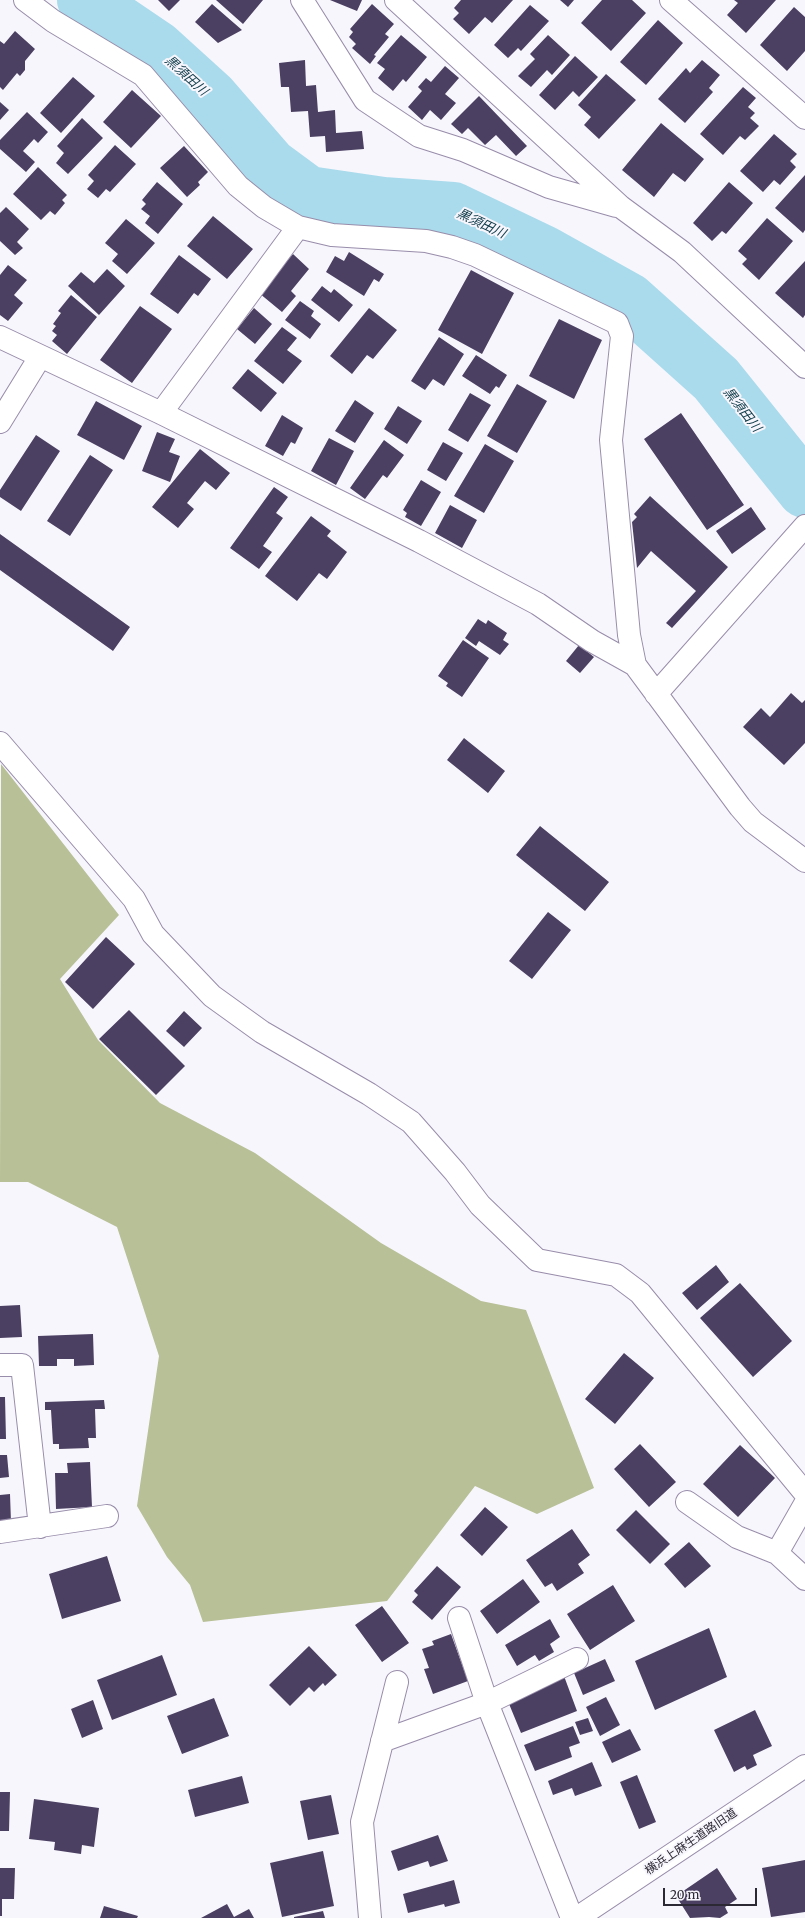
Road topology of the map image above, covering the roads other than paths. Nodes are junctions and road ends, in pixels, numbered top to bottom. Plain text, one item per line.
1 (24, 0) edge
2 (302, 0) edge
3 (396, 0) edge
4 (671, 0) edge
5 (805, 118) edge
6 (621, 207) junction
7 (298, 226) junction
8 (0, 337) edge
9 (40, 357) junction
10 (805, 367) edge
11 (161, 413) junction
12 (0, 422) edge
13 (798, 534) edge
14 (635, 665) junction
15 (656, 694) junction
16 (0, 743) edge
17 (805, 861) edge
18 (0, 1365) edge
19 (805, 1494) edge
20 (687, 1502) dead end
21 (805, 1504) edge
22 (107, 1516) dead end
23 (40, 1527) junction
24 (0, 1532) edge
25 (777, 1553) junction
26 (805, 1580) edge
27 (459, 1618) dead end
28 (577, 1659) dead end
29 (397, 1682) dead end
30 (487, 1703) junction
31 (382, 1742) junction
32 (805, 1766) edge
33 (370, 1918) edge
34 (572, 1918) edge
35 (577, 1918) edge

1 - 7 street
2 - 6 street
3 - 6 street
4 - 5 street
6 - 10 street
7 - 11 street
7 - 14 street
8 - 9 street
9 - 11 street
9 - 12 street
11 - 14 street
13 - 15 street
14 - 15 street
15 - 17 street
16 - 19 street
18 - 23 street
20 - 25 street
21 - 25 street
22 - 23 street
23 - 24 street
25 - 26 street
27 - 30 street
28 - 30 street
29 - 31 street
30 - 31 street
30 - 34 street
31 - 33 street
32 - 35 street, 横浜上麻生道路旧道

